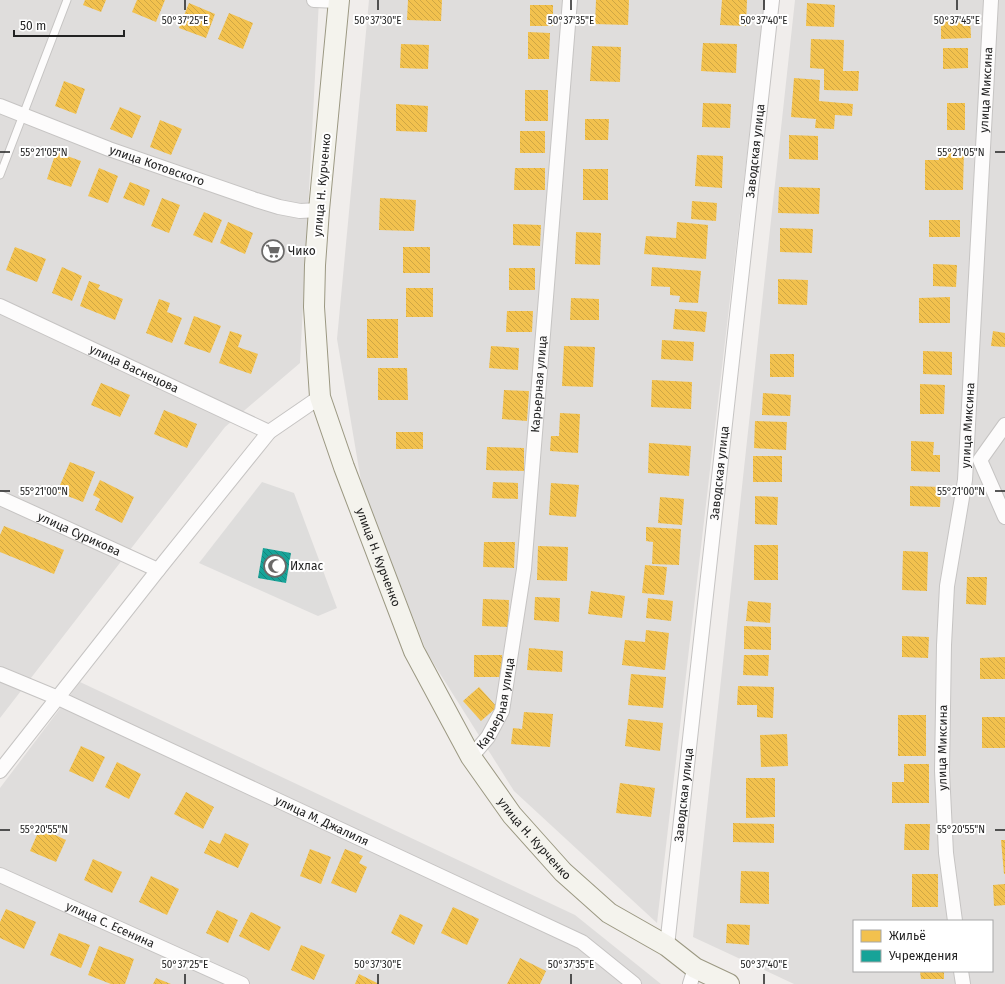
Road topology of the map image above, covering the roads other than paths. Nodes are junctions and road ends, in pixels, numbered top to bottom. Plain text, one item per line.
1 (67, 0) edge
2 (314, 0) edge
3 (339, 0) edge
4 (570, 0) edge
5 (772, 0) edge
6 (991, 0) edge
7 (0, 106) edge
8 (23, 115) junction
9 (0, 175) edge
10 (319, 210) junction
11 (0, 306) edge
12 (320, 397) junction
13 (968, 418) junction
14 (1005, 425) edge
15 (268, 432) junction
16 (980, 460) junction
17 (0, 498) edge
18 (1005, 516) edge
19 (158, 570) junction
20 (0, 674) edge
21 (58, 698) junction
22 (471, 757) junction
23 (0, 771) edge
24 (0, 875) edge
25 (955, 920) edge
26 (667, 946) junction
27 (961, 972) edge
28 (692, 976) edge
29 (242, 984) edge
30 (634, 984) edge
31 (729, 984) edge
32 (963, 984) edge

1 - 8 lane
2 - 3 street
3 - 10 main road, улица Н. Курченко
4 - 22 street, Карьерная улица
5 - 26 street, Заводская улица
6 - 13 street, улица Миксина
7 - 8 street, улица Котовского
8 - 9 lane
8 - 10 street, улица Котовского
10 - 12 main road, улица Н. Курченко
11 - 15 street, улица Васнецова
12 - 15 street
12 - 22 main road, улица Н. Курченко
13 - 16 street
13 - 25 street, улица Миксина
14 - 16 street
15 - 19 street
16 - 18 street
17 - 19 street, улица Сурикова
19 - 21 street
20 - 21 street, улица М. Джалиля
21 - 23 street
21 - 30 street, улица М. Джалиля
22 - 26 main road, улица Н. Курченко
24 - 29 street, улица С. Есенина
26 - 28 main road, улица Н. Курченко
27 - 32 street
28 - 31 main road, улица Н. Курченко

